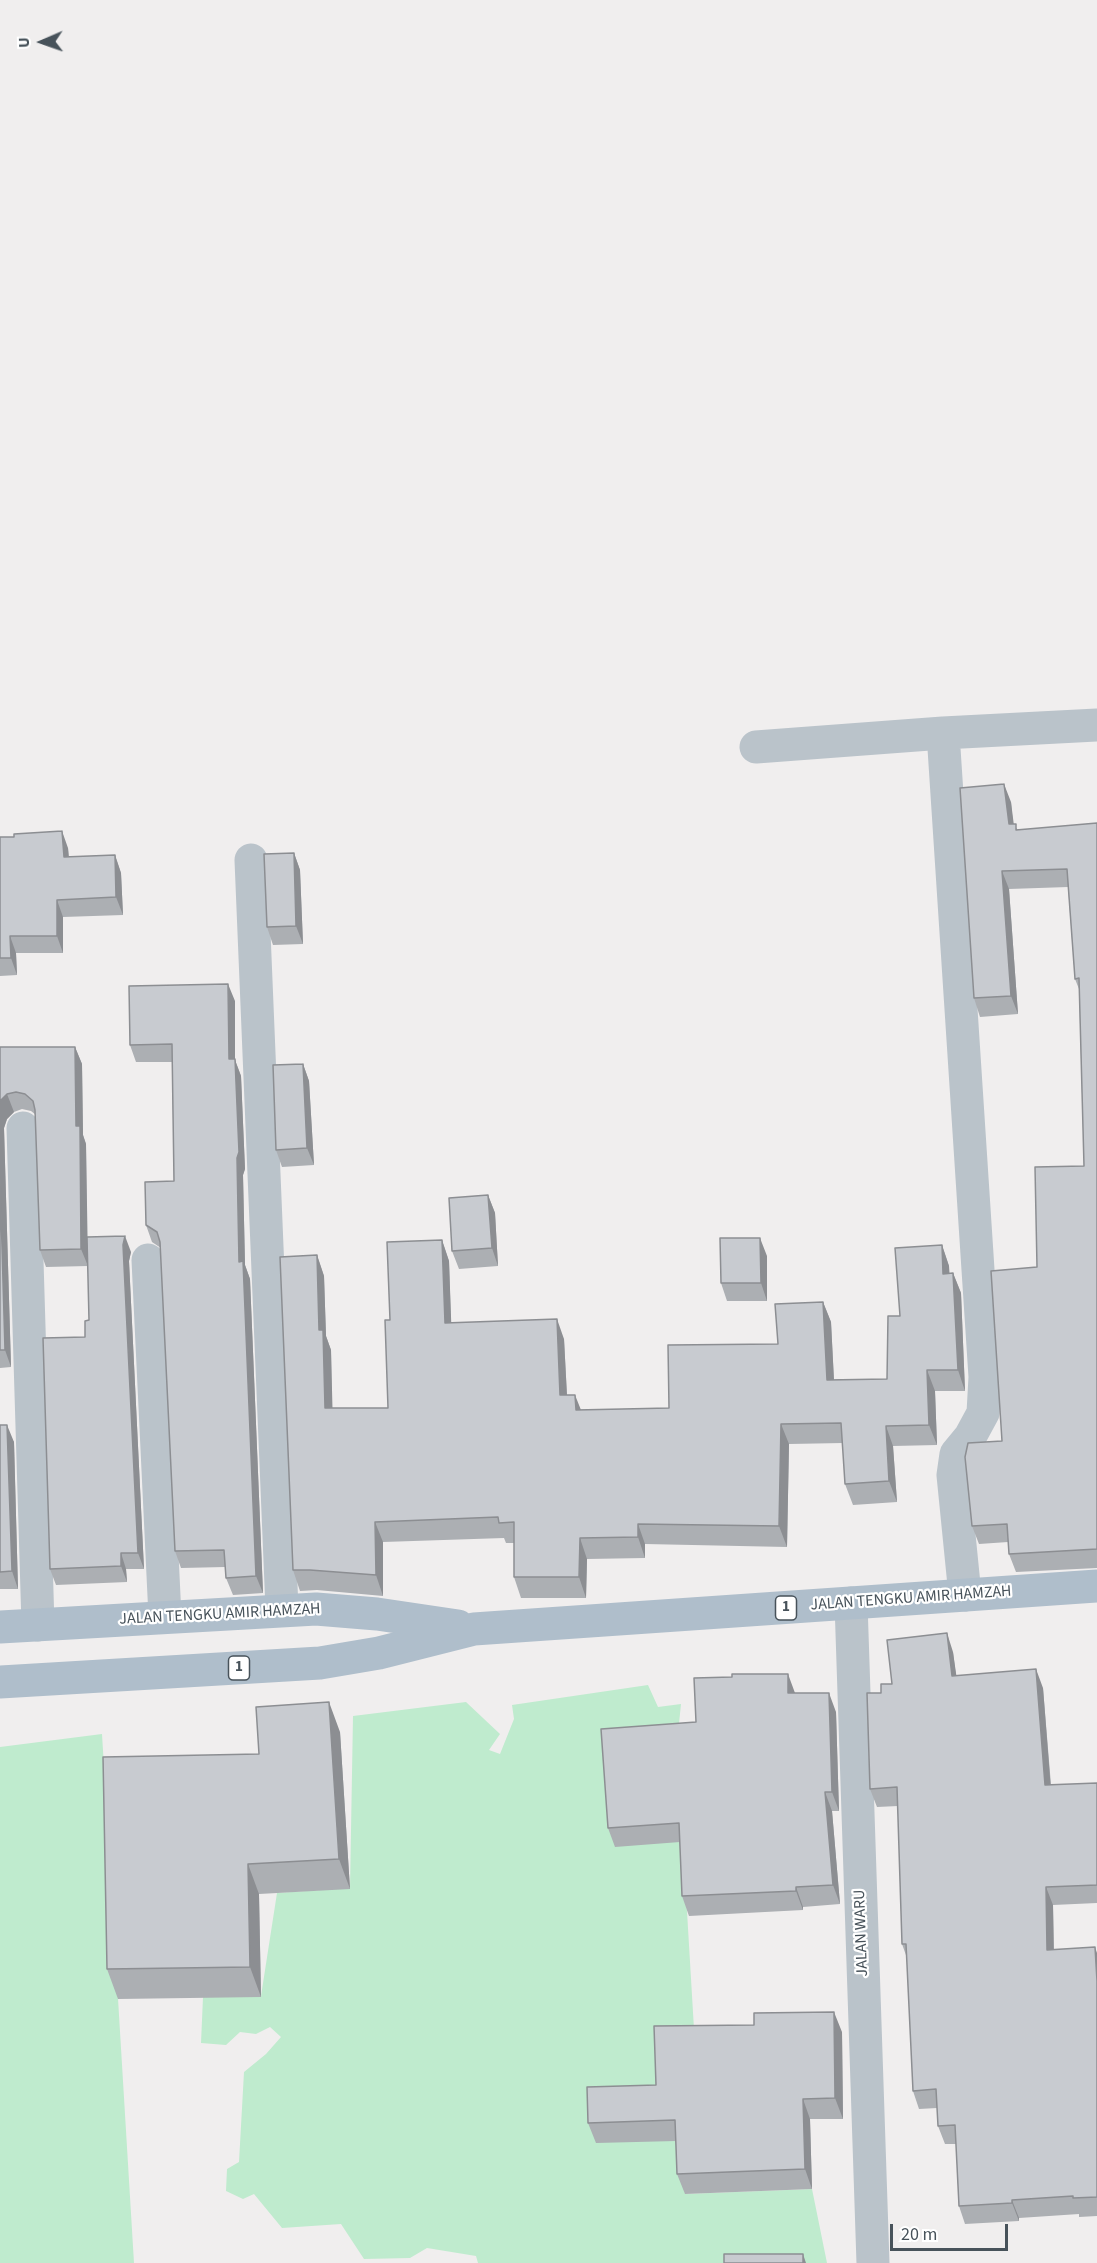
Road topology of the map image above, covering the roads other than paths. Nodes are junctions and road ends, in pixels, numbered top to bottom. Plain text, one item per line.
1 (1097, 725) edge
2 (943, 733) junction
3 (756, 747) dead end
4 (251, 860) dead end
5 (23, 1128) dead end
6 (148, 1260) dead end
7 (1097, 1586) edge
8 (965, 1595) junction
9 (851, 1603) junction
10 (282, 1609) junction
11 (165, 1617) junction
12 (38, 1625) junction
13 (0, 1627) edge
14 (474, 1629) junction
15 (0, 1682) edge
16 (873, 2263) edge

1 - 2 street
2 - 3 street
2 - 8 street
4 - 10 street
5 - 12 street
6 - 11 street
7 - 8 main road, JALAN TENGKU AMIR HAMZAH / 1
8 - 9 main road, JALAN TENGKU AMIR HAMZAH / 1
9 - 14 main road, JALAN TENGKU AMIR HAMZAH / 1
9 - 16 street, JALAN WARU
10 - 11 main road, JALAN TENGKU AMIR HAMZAH / 1
10 - 14 main road, JALAN TENGKU AMIR HAMZAH / 1
11 - 12 main road, JALAN TENGKU AMIR HAMZAH / 1
12 - 13 main road, JALAN TENGKU AMIR HAMZAH / 1
14 - 15 main road, JALAN TENGKU AMIR HAMZAH / 1

